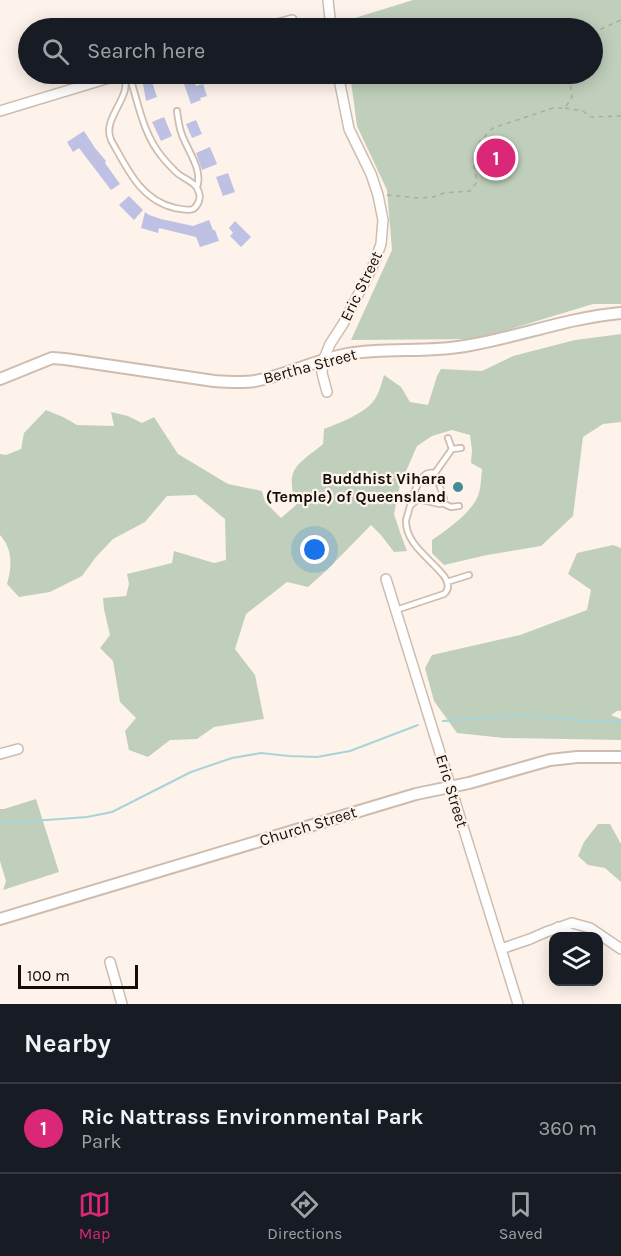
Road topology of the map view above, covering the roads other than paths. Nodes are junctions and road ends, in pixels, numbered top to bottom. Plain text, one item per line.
1 (328, 0) edge
2 (330, 18) edge
3 (90, 84) edge
4 (125, 84) edge
5 (132, 84) edge
6 (340, 84) edge
7 (0, 111) edge
8 (177, 111) dead end
9 (197, 187) junction
10 (621, 313) edge
11 (323, 361) junction
12 (0, 379) edge
13 (327, 392) dead end
14 (448, 438) dead end
15 (461, 448) dead end
16 (452, 449) junction
17 (435, 473) junction
18 (442, 503) junction
19 (411, 505) junction
20 (459, 506) dead end
21 (469, 575) dead end
22 (386, 579) dead end
23 (447, 582) junction
24 (395, 610) junction
25 (18, 749) dead end
26 (0, 754) edge
27 (621, 757) edge
28 (451, 787) junction
29 (0, 919) edge
30 (558, 927) junction
31 (568, 932) edge
32 (595, 932) edge
33 (603, 939) edge
34 (501, 949) junction
35 (621, 949) edge
36 (110, 962) dead end
37 (122, 1004) edge
38 (518, 1004) edge

1 - 2 street
3 - 7 street
4 - 9 lane
5 - 9 lane
6 - 11 street, Eric Street
8 - 9 lane
10 - 11 street, Bertha Street
11 - 12 street, Bertha Street
11 - 13 street
14 - 16 lane
15 - 16 lane
16 - 17 lane
17 - 18 lane
17 - 19 lane
18 - 19 lane
18 - 20 lane
19 - 23 lane
21 - 23 lane
22 - 24 street, Eric Street
23 - 24 lane
24 - 28 street, Eric Street
25 - 26 street
27 - 28 street, Church Street
28 - 29 street, Church Street
28 - 34 street, Eric Street
30 - 31 street
30 - 32 street
30 - 34 street
33 - 35 street
34 - 38 street, Eric Street
36 - 37 street

